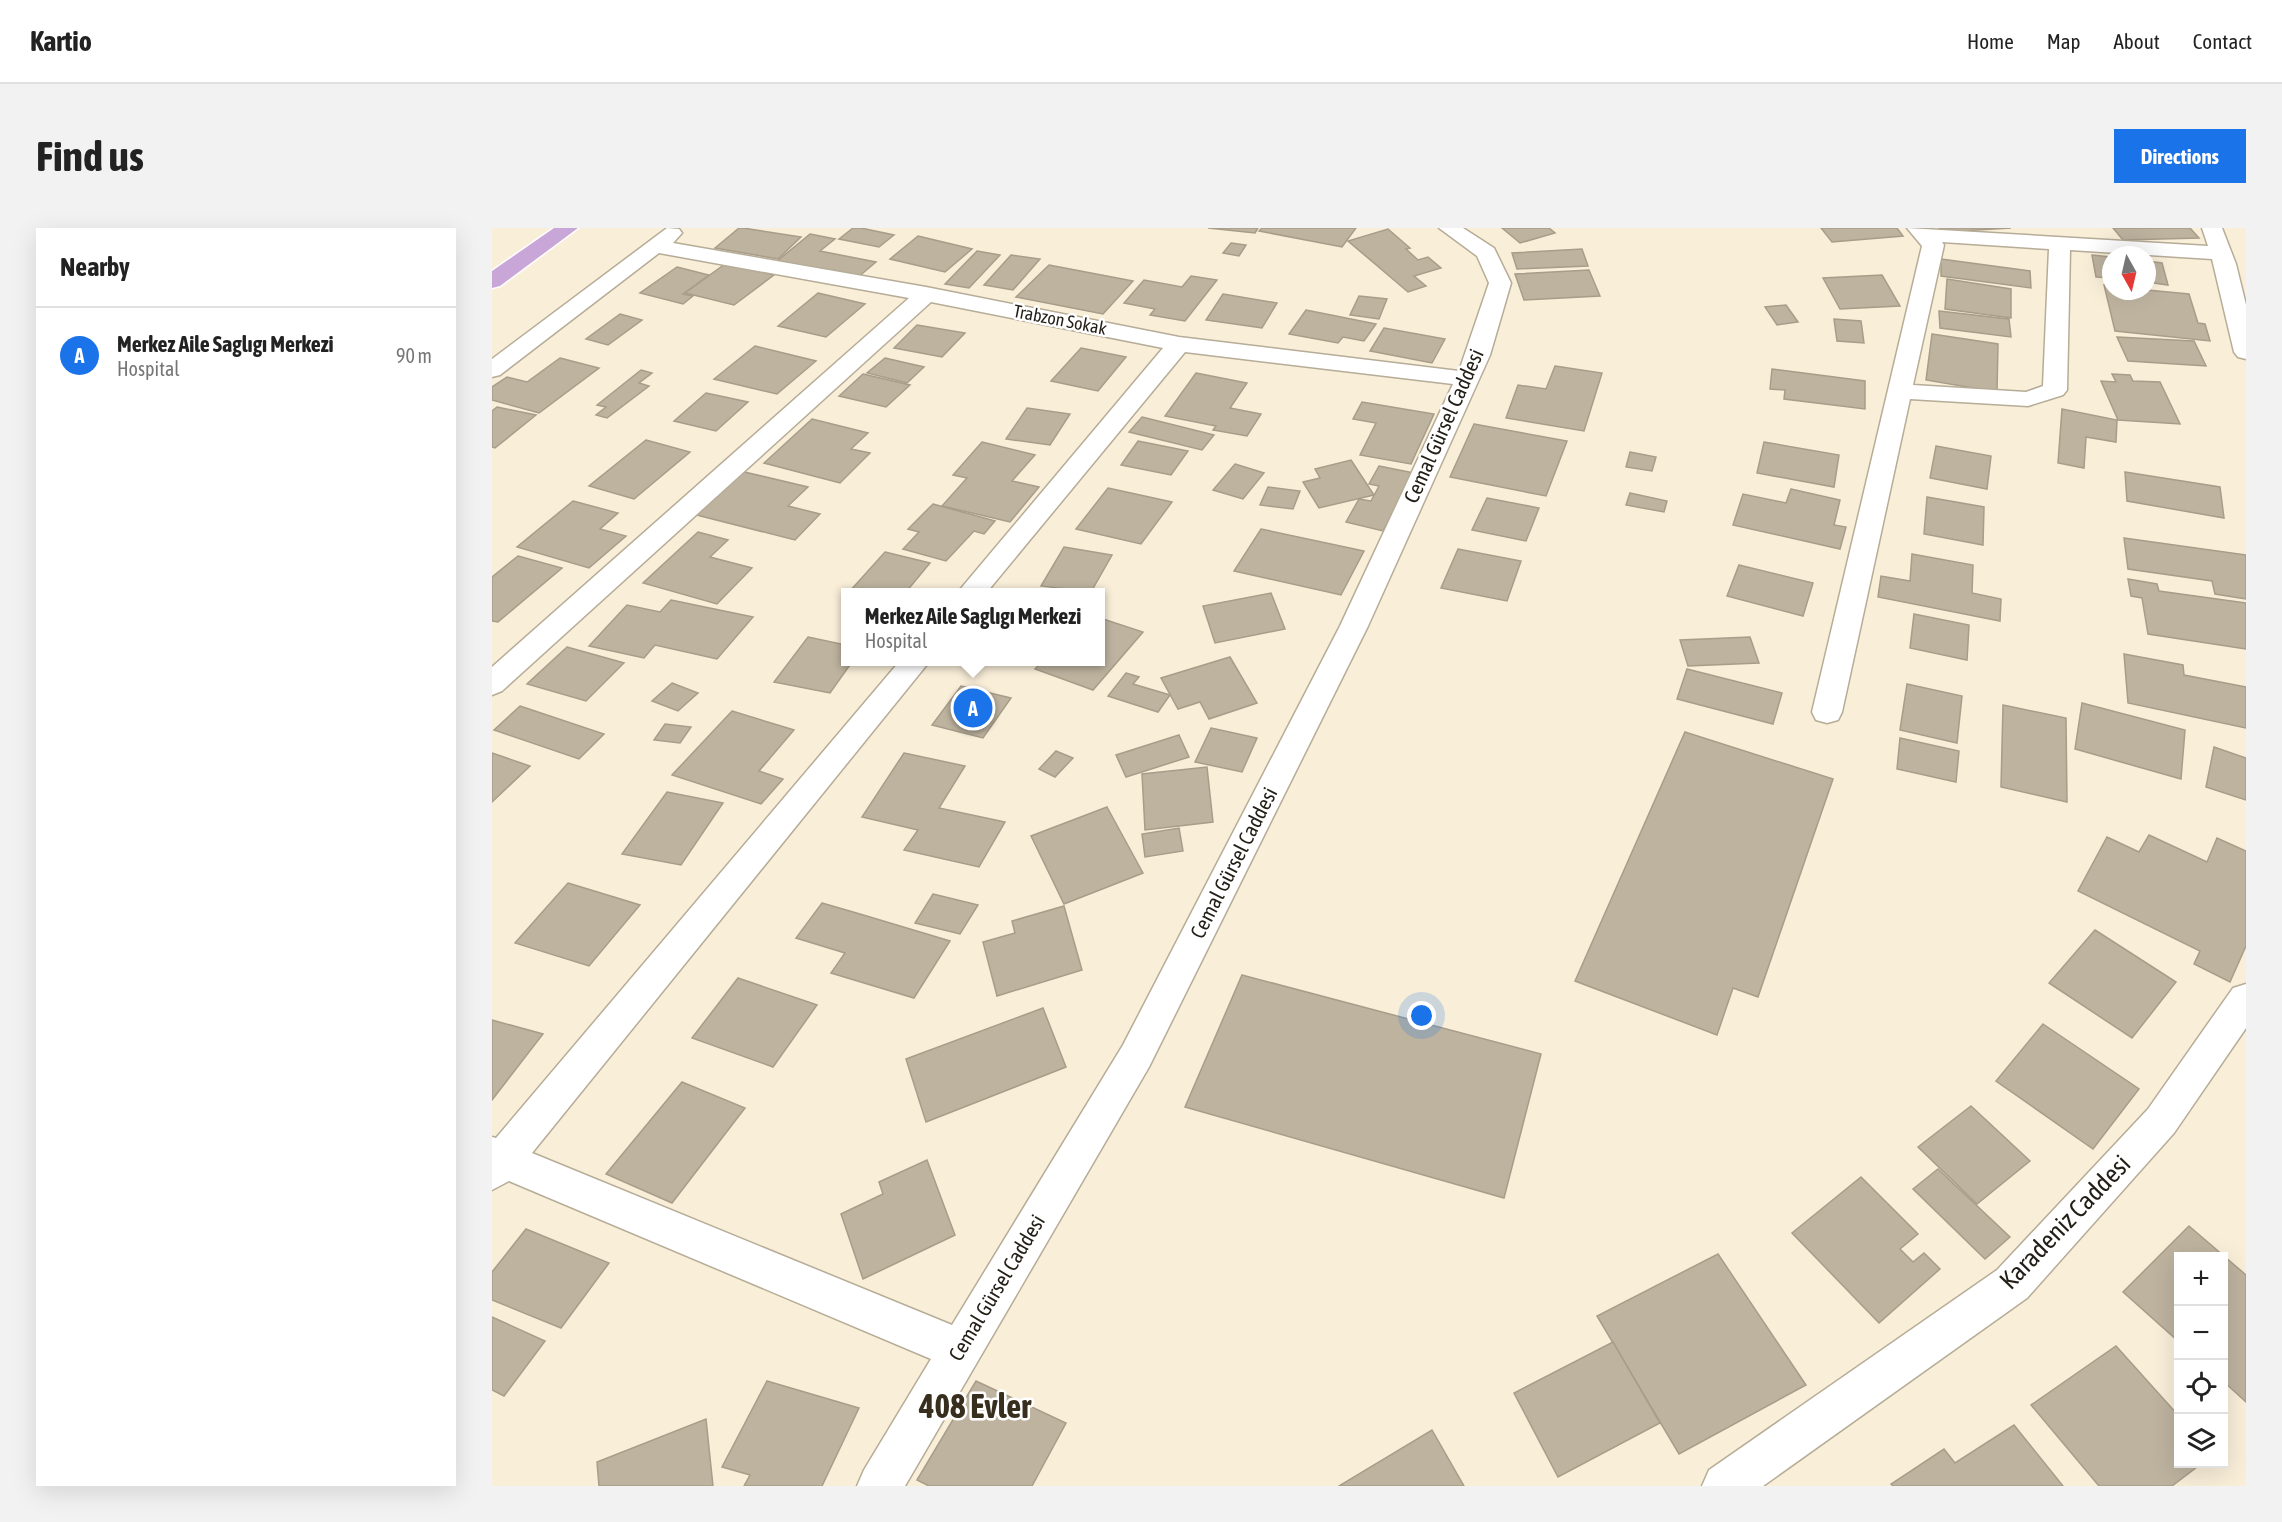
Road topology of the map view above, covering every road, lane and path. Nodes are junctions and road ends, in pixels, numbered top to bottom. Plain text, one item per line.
1 (567, 228) edge
2 (679, 228) edge
3 (1449, 228) edge
4 (2212, 228) edge
5 (1920, 232) edge
6 (2060, 243) junction
7 (655, 246) junction
8 (2221, 253) junction
9 (492, 281) edge
10 (926, 294) junction
11 (2239, 296) edge
12 (1179, 344) junction
13 (2246, 352) edge
14 (492, 370) edge
15 (1467, 379) junction
16 (1900, 391) junction
17 (975, 588) edge
18 (912, 666) edge
19 (492, 684) edge
20 (1827, 712) dead end
21 (2246, 999) edge
22 (496, 1162) edge
23 (960, 1350) junction
24 (880, 1486) edge
25 (1725, 1486) edge

1 - 9 main road
2 - 7 street
3 - 15 street, Cemal Gürsel Caddesi
4 - 8 street
5 - 6 street
5 - 16 street
6 - 8 street
6 - 16 street
7 - 10 street, Trabzon Sokak
7 - 14 street
8 - 11 street
10 - 12 street, Trabzon Sokak
10 - 19 street
11 - 13 street
12 - 15 street, Trabzon Sokak
12 - 17 street
15 - 23 street, Cemal Gürsel Caddesi
16 - 20 street
18 - 22 street
21 - 25 street, Karadeniz Caddesi
22 - 23 street
23 - 24 street, Cemal Gürsel Caddesi

